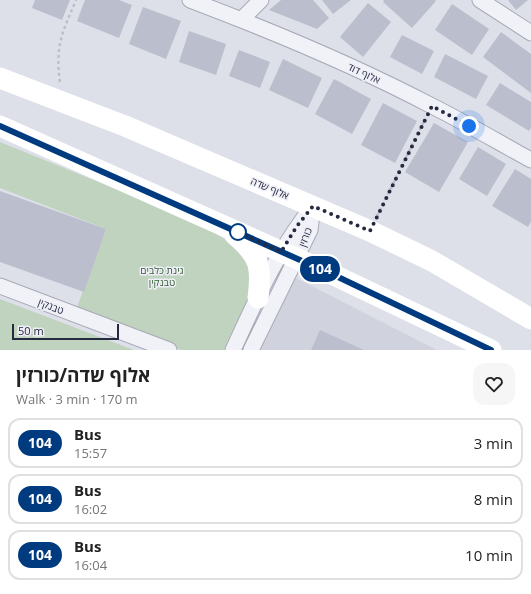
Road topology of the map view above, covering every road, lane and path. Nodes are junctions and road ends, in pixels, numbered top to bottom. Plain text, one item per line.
1 (76, 0) edge
2 (190, 0) edge
3 (261, 0) edge
4 (480, 0) edge
5 (242, 19) junction
6 (531, 33) edge
7 (0, 78) edge
8 (62, 101) junction
9 (432, 106) junction
10 (0, 126) edge
11 (531, 160) edge
12 (313, 206) junction
13 (220, 224) junction
14 (370, 231) junction
15 (288, 256) junction
16 (0, 286) edge
17 (258, 298) junction
18 (531, 319) edge
19 (169, 350) edge
20 (232, 350) edge
21 (251, 350) edge
22 (492, 350) edge

1 - 8 path
2 - 5 street, אלוף דוד
3 - 5 street
4 - 6 street
5 - 9 street, אלוף דוד
7 - 8 main road, אלוף שדה
8 - 12 main road, אלוף שדה
9 - 11 street, אלוף דוד
9 - 14 path
10 - 13 main road
12 - 14 main road, אלוף שדה
12 - 15 street, כורזין
13 - 15 main road
13 - 17 main road
14 - 18 main road, אלוף שדה
15 - 17 street, כורזין
15 - 21 street, כורזין
15 - 22 main road
16 - 19 street, טבנקין
17 - 20 street, כורזין

